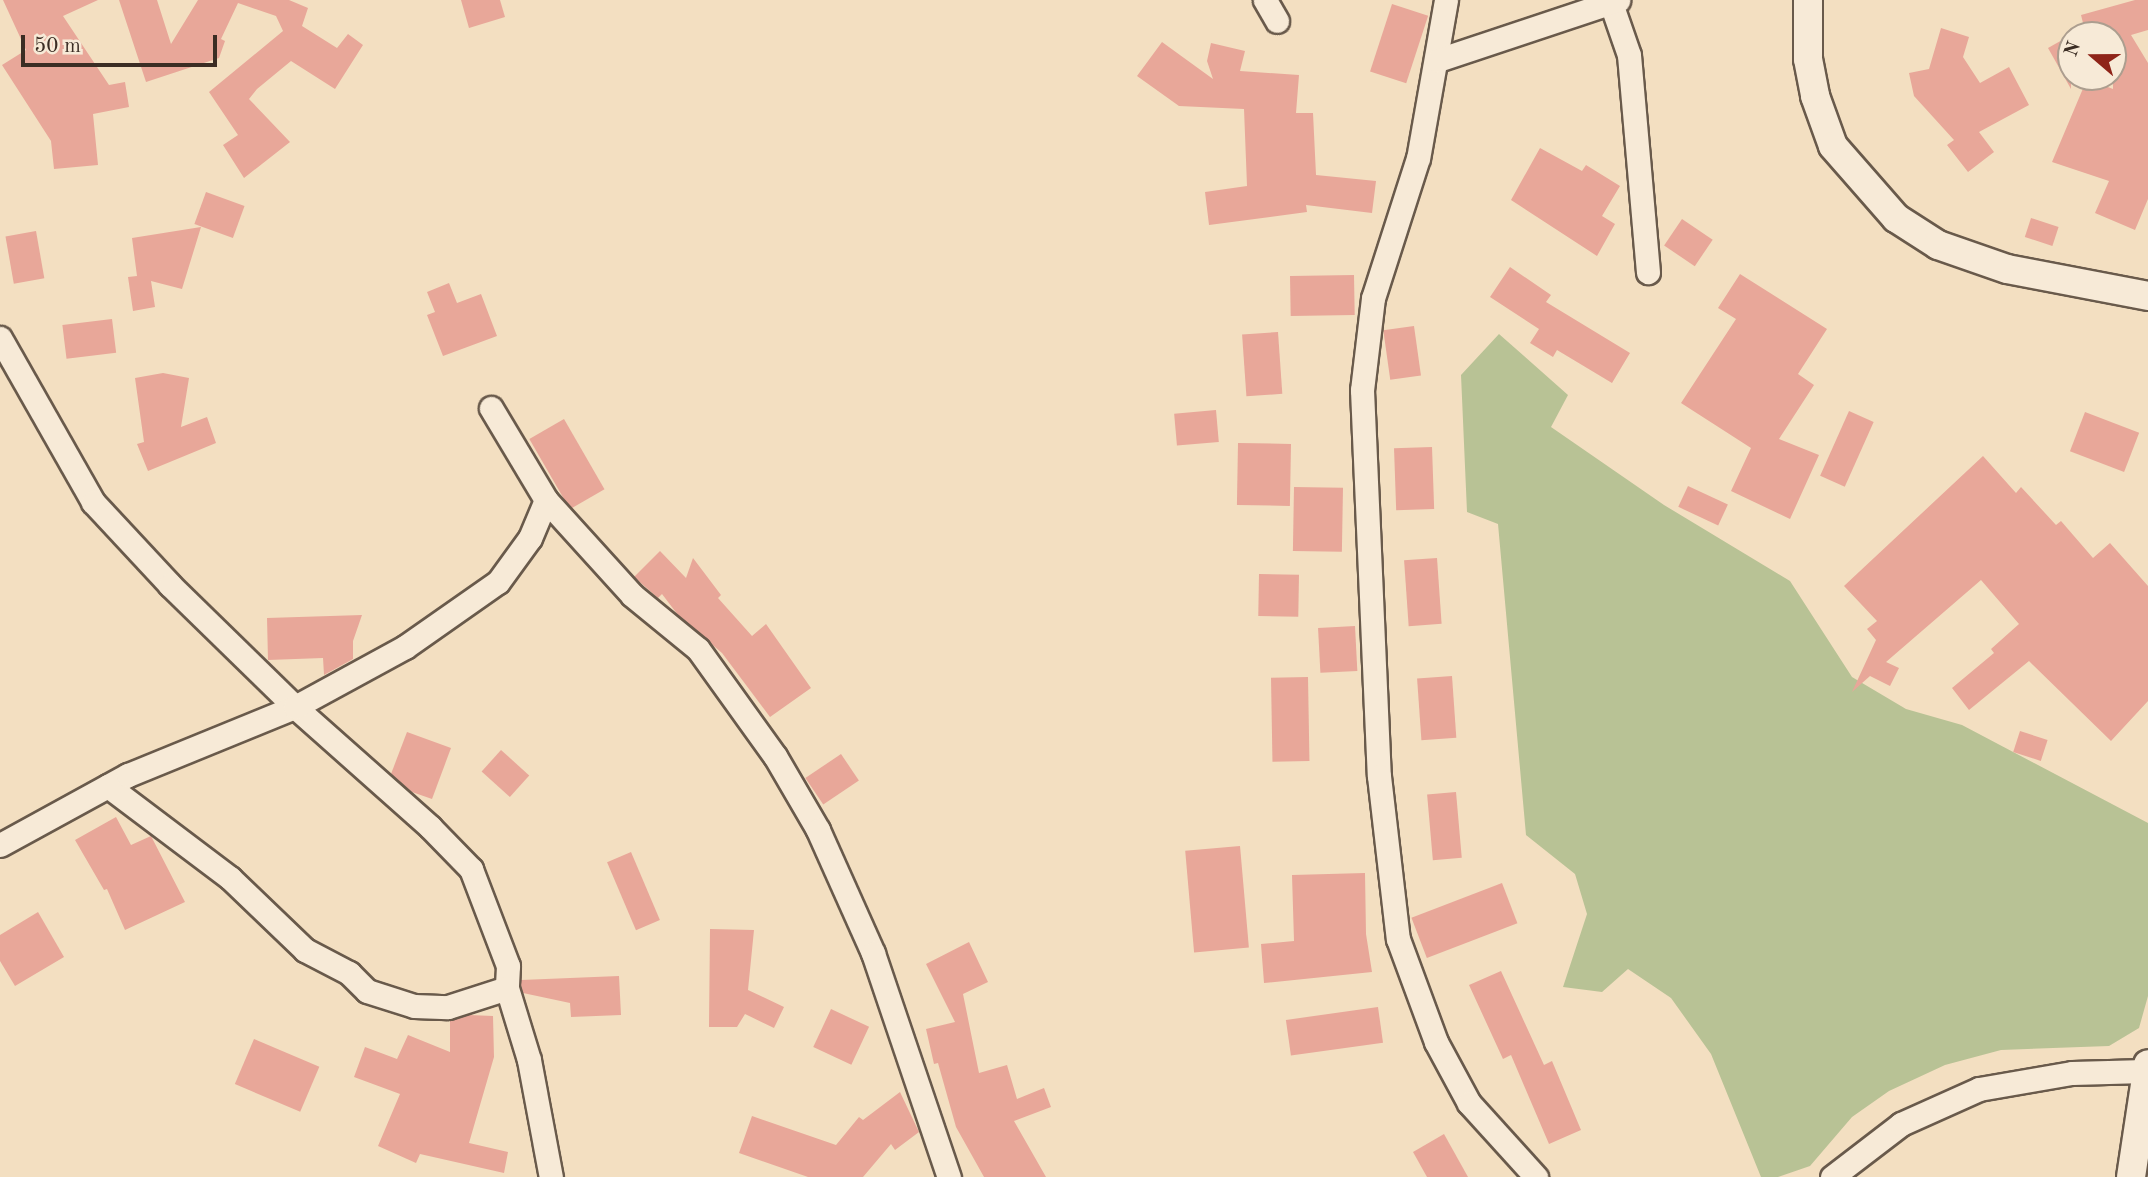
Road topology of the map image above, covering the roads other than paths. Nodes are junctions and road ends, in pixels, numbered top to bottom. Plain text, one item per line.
1 (1265, 0) edge
2 (1446, 0) edge
3 (1808, 0) edge
4 (1615, 2) edge
5 (1277, 21) dead end
6 (1438, 60) junction
7 (1648, 272) dead end
8 (2148, 296) edge
9 (0, 338) edge
10 (491, 408) dead end
11 (546, 500) junction
12 (295, 707) junction
13 (108, 786) junction
14 (0, 845) edge
15 (507, 988) junction
16 (2146, 1067) edge
17 (551, 1177) edge
18 (949, 1177) edge
19 (1536, 1177) edge
20 (1832, 1177) edge
21 (2130, 1177) edge

1 - 5 street
2 - 6 street
3 - 8 street
4 - 6 street
4 - 7 street
6 - 19 street
9 - 12 street
10 - 11 street
11 - 12 street
11 - 18 street
12 - 13 street
12 - 15 street
13 - 14 street
13 - 15 street
15 - 17 street
16 - 20 street
16 - 21 street

